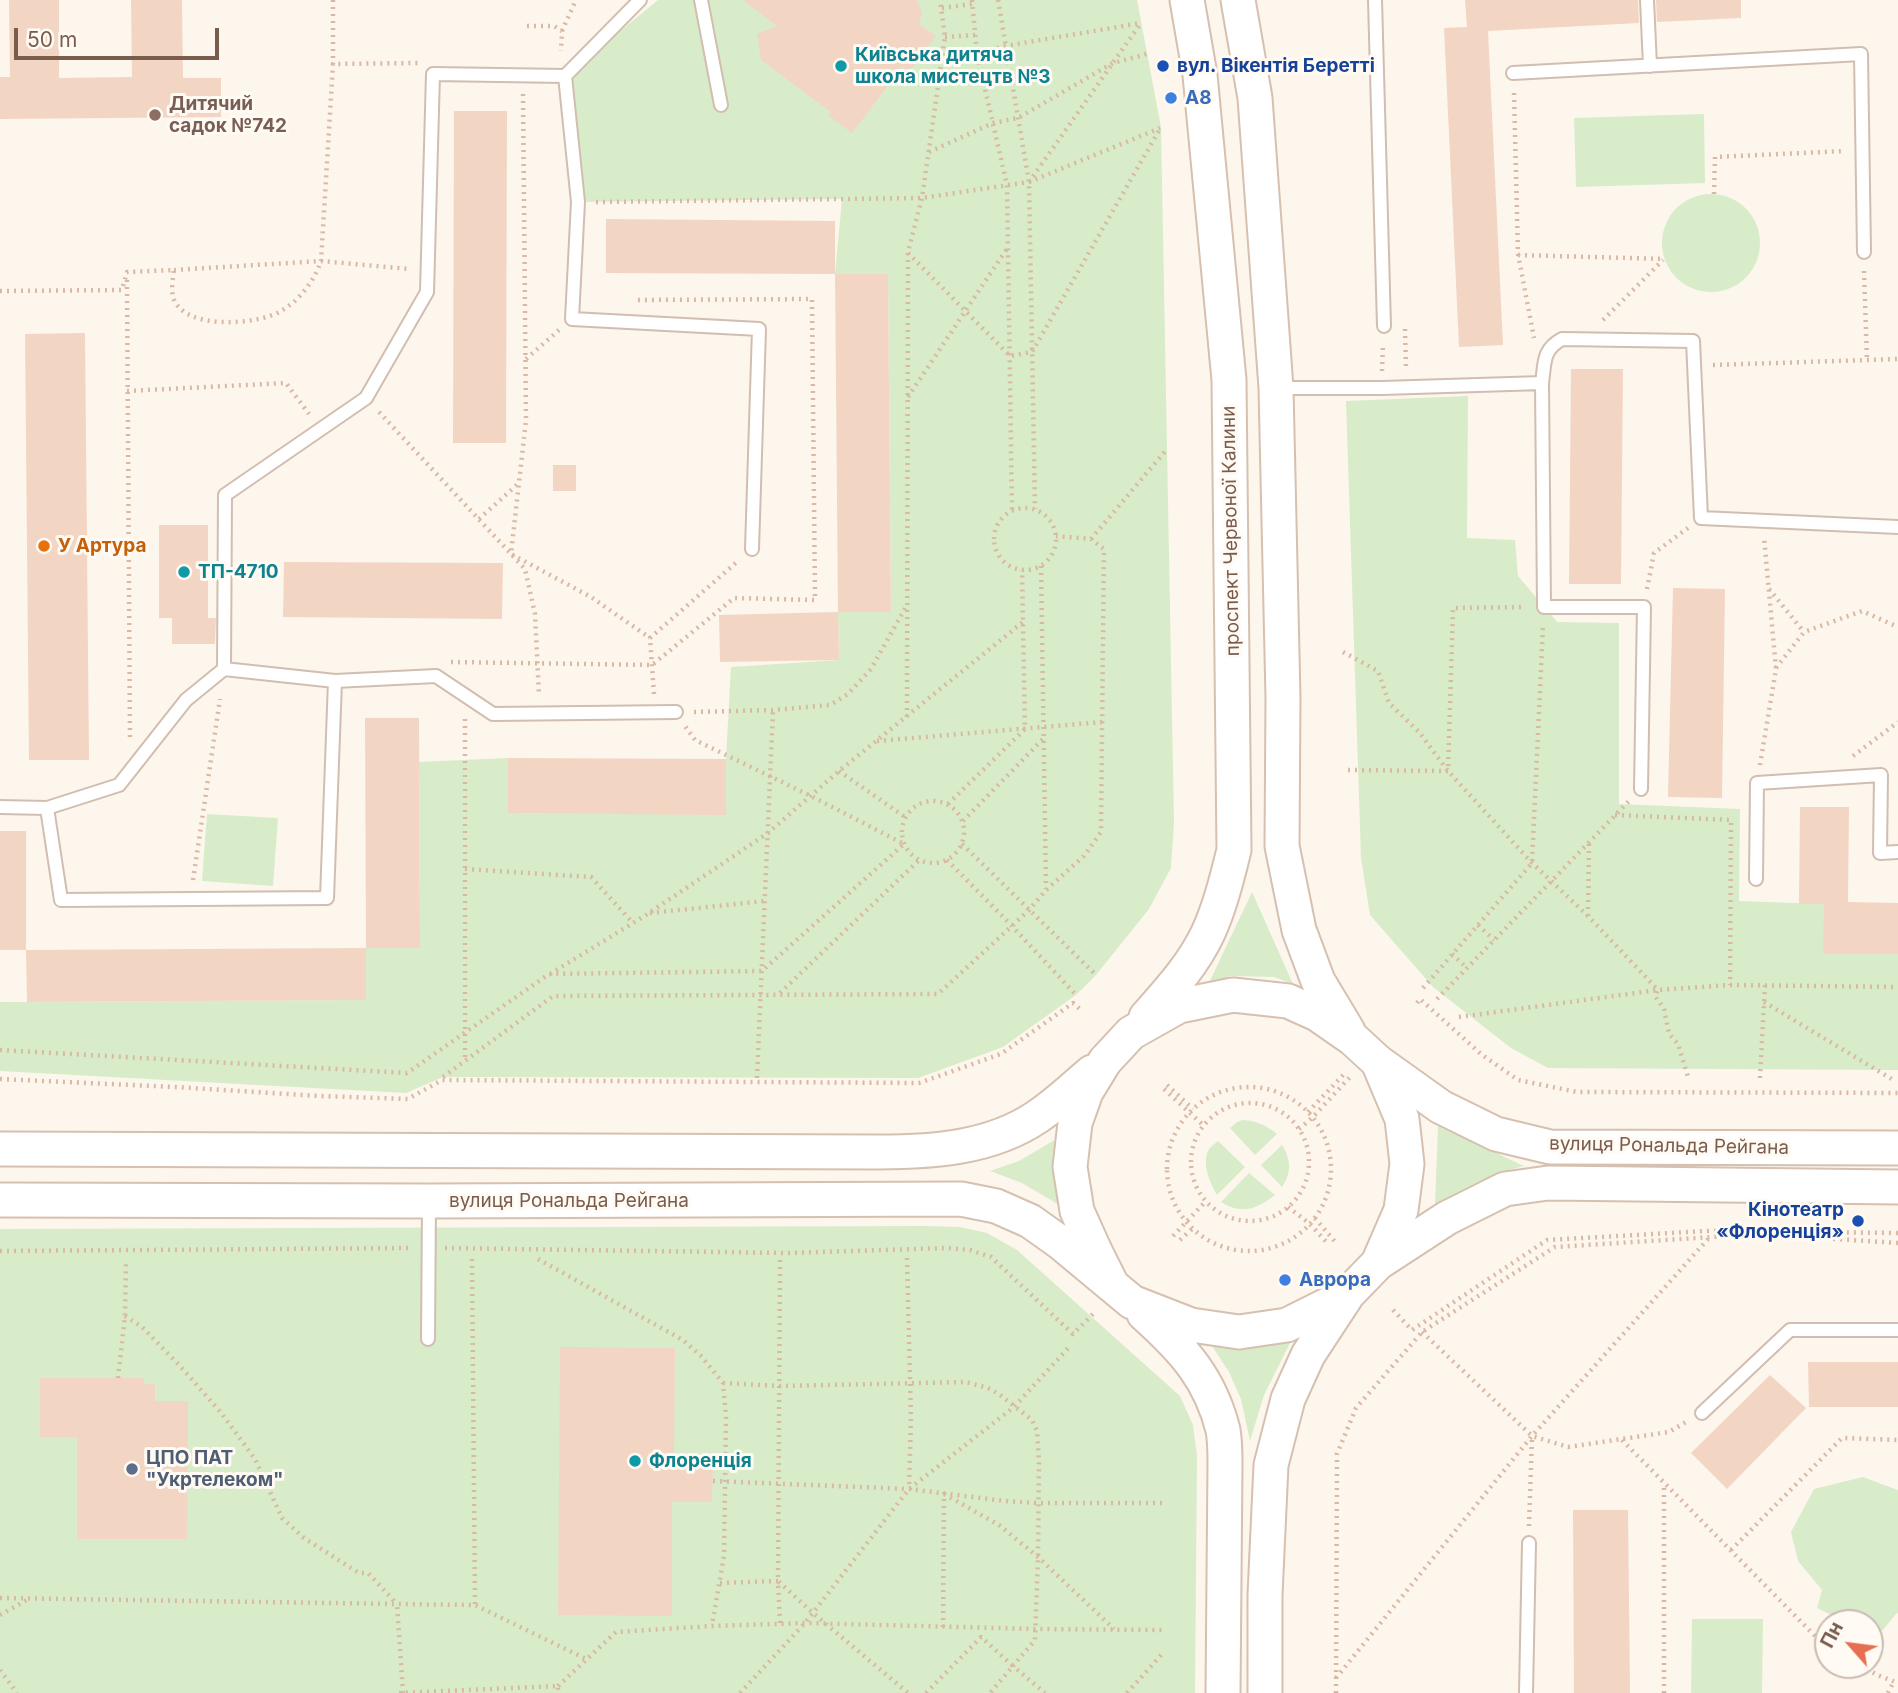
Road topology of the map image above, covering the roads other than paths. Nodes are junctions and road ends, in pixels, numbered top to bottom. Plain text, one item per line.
1 (640, 0) edge
2 (702, 0) edge
3 (1187, 0) edge
4 (1238, 0) edge
5 (1375, 0) edge
6 (1647, 0) edge
7 (1650, 66) junction
8 (1513, 72) road end
9 (565, 76) junction
10 (722, 105) dead end
11 (1864, 252) road end
12 (1384, 326) road end
13 (1542, 383) junction
14 (1276, 388) junction
15 (1898, 527) edge
16 (752, 549) road end
17 (224, 669) junction
18 (335, 681) junction
19 (676, 712) road end
20 (1642, 789) road end
21 (0, 807) edge
22 (47, 807) junction
23 (1898, 852) edge
24 (1756, 879) dead end
25 (1131, 1033) junction
26 (1105, 1061) junction
27 (1358, 1061) junction
28 (1898, 1148) edge
29 (0, 1149) edge
30 (1898, 1187) edge
31 (0, 1199) edge
32 (429, 1201) junction
33 (1378, 1263) junction
34 (1122, 1294) junction
35 (1347, 1295) junction
36 (1898, 1330) edge
37 (428, 1339) dead end
38 (1702, 1413) road end
39 (1529, 1543) road end
40 (1223, 1693) edge
41 (1265, 1693) edge
42 (1526, 1693) edge

1 - 9 lane
2 - 10 lane
3 - 25 main road, проспект Червоної Калини
4 - 14 main road
5 - 12 lane
6 - 7 lane
7 - 8 lane
7 - 11 lane
9 - 16 lane
9 - 17 lane
13 - 14 lane
13 - 15 lane
13 - 20 lane
14 - 27 main road
17 - 18 lane
17 - 22 lane
18 - 19 lane
18 - 22 lane
21 - 22 lane
23 - 24 lane
25 - 26 main road, проспект Червоної Калини
25 - 27 main road, вулиця Рональда Рейгана
26 - 29 main road
26 - 34 main road
27 - 28 main road, вулиця Рональда Рейгана
27 - 33 main road
30 - 33 main road, вулиця Рональда Рейгана
31 - 32 main road, вулиця Рональда Рейгана
32 - 34 main road, вулиця Рональда Рейгана
32 - 37 lane
33 - 35 main road
34 - 35 main road
34 - 40 main road
35 - 41 main road
36 - 38 lane
39 - 42 lane

